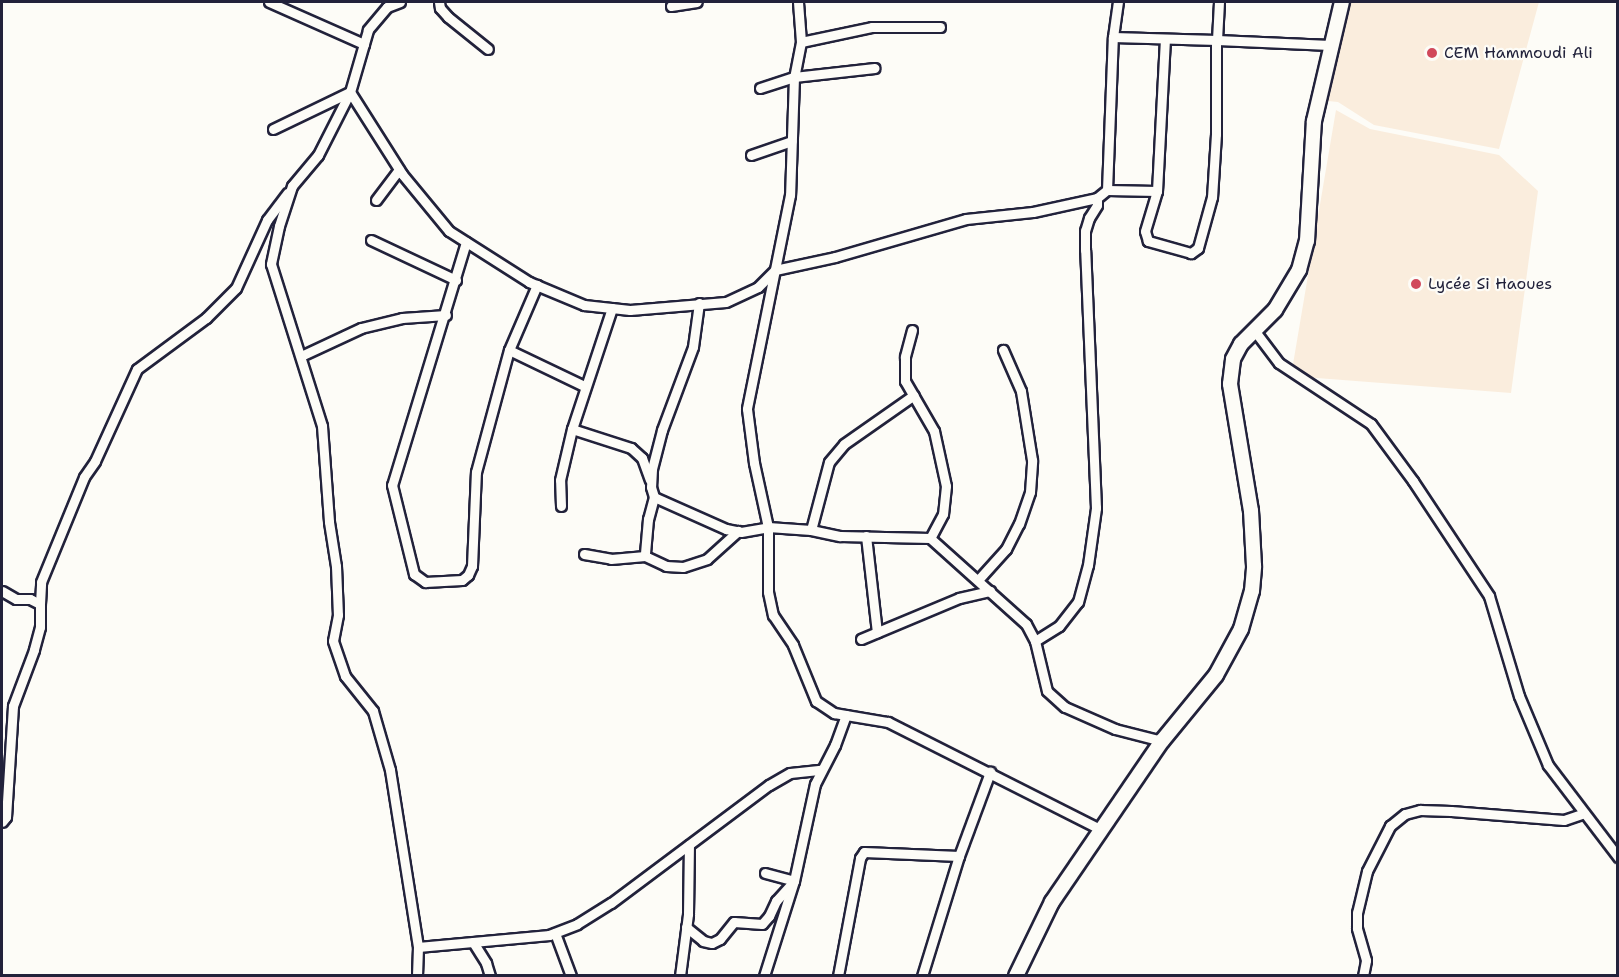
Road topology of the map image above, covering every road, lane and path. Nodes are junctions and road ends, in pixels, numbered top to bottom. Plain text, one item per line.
1 (269, 2) edge
2 (378, 2) edge
3 (400, 2) edge
4 (439, 2) edge
5 (697, 2) edge
6 (798, 2) edge
7 (1118, 2) edge
8 (1219, 2) edge
9 (1342, 2) edge
10 (671, 6) dead end
11 (387, 7) junction
12 (940, 27) dead end
13 (1113, 37) junction
14 (1165, 39) junction
15 (1216, 40) junction
16 (801, 42) junction
17 (364, 44) junction
18 (1330, 45) junction
19 (488, 49) dead end
20 (874, 68) dead end
21 (794, 77) junction
22 (760, 88) dead end
23 (350, 92) junction
24 (273, 129) dead end
25 (792, 141) junction
26 (751, 155) dead end
27 (399, 170) junction
28 (292, 186) junction
29 (1107, 190) junction
30 (1157, 191) junction
31 (1097, 198) junction
32 (375, 200) dead end
33 (371, 240) dead end
34 (466, 242) junction
35 (775, 270) junction
36 (456, 279) junction
37 (537, 285) junction
38 (699, 303) junction
39 (612, 308) junction
40 (446, 315) junction
41 (912, 330) dead end
42 (1254, 330) junction
43 (509, 350) junction
44 (1004, 350) dead end
45 (301, 356) junction
46 (584, 386) junction
47 (914, 395) junction
48 (572, 429) junction
49 (651, 483) junction
50 (654, 497) junction
51 (561, 506) dead end
52 (768, 527) junction
53 (811, 530) junction
54 (738, 531) junction
55 (866, 536) junction
56 (930, 538) junction
57 (584, 554) dead end
58 (645, 556) junction
59 (978, 580) junction
60 (2, 591) edge
61 (990, 591) junction
62 (40, 604) junction
63 (877, 632) junction
64 (861, 639) dead end
65 (1035, 641) junction
66 (846, 715) junction
67 (1162, 741) junction
68 (821, 770) junction
69 (990, 772) junction
70 (1584, 813) junction
71 (2, 822) edge
72 (1102, 830) junction
73 (689, 845) junction
74 (959, 856) junction
75 (1617, 856) edge
76 (765, 873) dead end
77 (794, 881) junction
78 (686, 927) junction
79 (555, 933) junction
80 (473, 942) junction
81 (418, 947) junction
82 (417, 975) edge
83 (490, 975) edge
84 (571, 975) edge
85 (680, 975) edge
86 (764, 975) edge
87 (838, 975) edge
88 (922, 975) edge
89 (1016, 975) edge
90 (1363, 975) edge

1 - 17 street
2 - 11 street
3 - 11 street
4 - 19 street
5 - 10 street
6 - 16 street
7 - 13 street
8 - 15 street
9 - 18 main road
11 - 17 street
12 - 16 street
13 - 14 street
13 - 29 street
14 - 15 street
14 - 30 street
15 - 18 street
15 - 30 street
16 - 21 street
17 - 23 street
18 - 42 main road
20 - 21 street
21 - 22 street
21 - 25 street
23 - 24 street
23 - 27 street
23 - 28 street
25 - 26 street
25 - 35 street
27 - 32 street
27 - 34 street
28 - 45 street
28 - 62 street
29 - 30 street
29 - 31 street
31 - 35 street
31 - 65 street
33 - 36 street
34 - 36 street
34 - 37 street
35 - 38 street
35 - 52 street
36 - 40 street
37 - 39 street
37 - 43 street
38 - 39 street
38 - 49 street
39 - 46 street
40 - 43 street
40 - 45 street
41 - 47 street
42 - 67 main road
42 - 70 street
43 - 46 street
44 - 59 street
45 - 81 street
46 - 48 street
47 - 53 street
47 - 56 street
48 - 49 street
48 - 51 street
49 - 50 street
50 - 54 street
50 - 58 street
52 - 53 street
52 - 54 street
52 - 66 street
53 - 55 street
54 - 58 street
55 - 56 street
55 - 63 street
56 - 59 street
57 - 58 street
59 - 61 street
60 - 62 street
61 - 63 street
61 - 65 street
62 - 71 street
63 - 64 street
65 - 67 street
66 - 68 street
66 - 69 street
67 - 72 main road
68 - 73 street
68 - 77 street
69 - 72 street
69 - 74 street
70 - 75 street
70 - 90 street
72 - 89 main road
73 - 78 street
73 - 79 street
74 - 87 street
74 - 88 street
76 - 77 street
77 - 78 street
77 - 86 street
78 - 85 street
79 - 80 street
79 - 84 street
80 - 81 street
80 - 83 street
81 - 82 street

